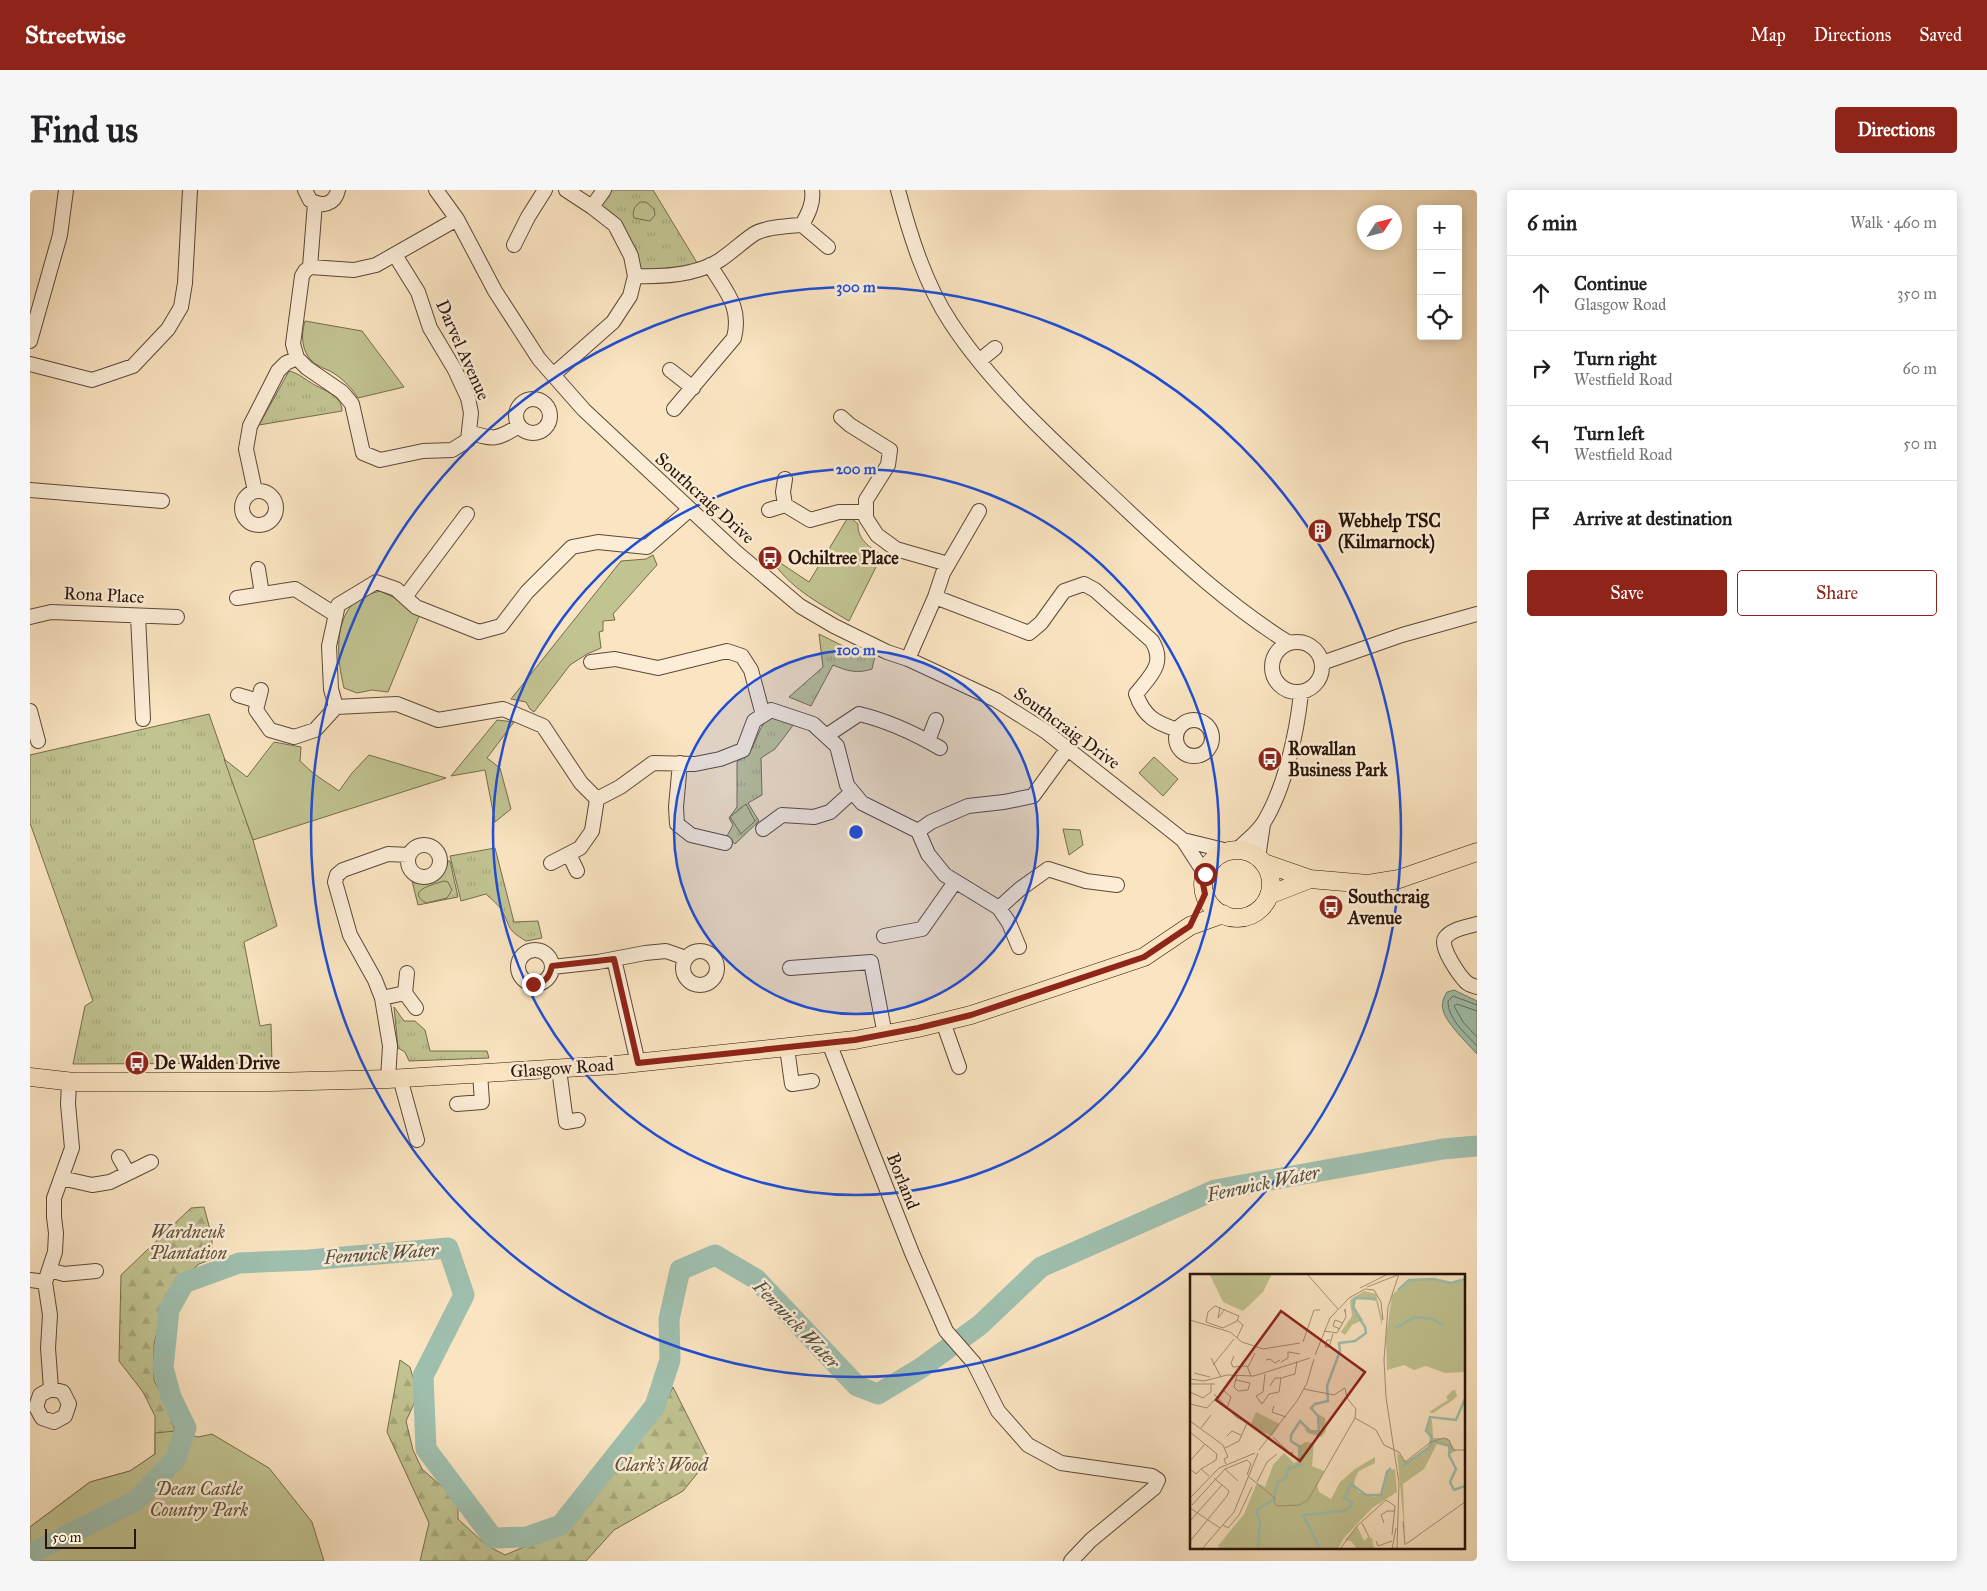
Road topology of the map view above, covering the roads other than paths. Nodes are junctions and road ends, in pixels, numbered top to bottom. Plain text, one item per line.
1 (66, 190) edge
2 (190, 190) edge
3 (306, 190) edge
4 (338, 190) edge
5 (436, 190) edge
6 (545, 190) edge
7 (566, 190) edge
8 (604, 190) edge
9 (812, 190) edge
10 (898, 190) edge
11 (315, 203) junction
12 (592, 207) junction
13 (457, 219) junction
14 (802, 226) junction
15 (514, 245) dead end
16 (828, 247) dead end
17 (394, 255) junction
18 (710, 265) junction
19 (310, 268) junction
20 (634, 276) junction
21 (36, 297) edge
22 (30, 341) edge
23 (995, 348) dead end
24 (297, 358) junction
25 (979, 361) junction
26 (30, 364) edge
27 (670, 370) dead end
28 (553, 375) junction
29 (692, 388) junction
30 (674, 409) dead end
31 (841, 417) dead end
32 (519, 426) dead end
33 (469, 432) junction
34 (785, 479) dead end
35 (30, 490) edge
36 (255, 491) dead end
37 (162, 501) dead end
38 (785, 505) junction
39 (689, 510) junction
40 (769, 510) dead end
41 (979, 511) dead end
42 (866, 512) junction
43 (467, 514) dead end
44 (948, 564) junction
45 (258, 569) dead end
46 (262, 594) junction
47 (405, 597) junction
48 (935, 597) junction
49 (237, 598) dead end
50 (1477, 614) edge
51 (138, 616) junction
52 (336, 616) junction
53 (30, 617) edge
54 (178, 617) dead end
55 (1289, 643) junction
56 (908, 659) junction
57 (591, 662) dead end
58 (1322, 663) junction
59 (1301, 693) junction
60 (238, 695) dead end
61 (336, 707) junction
62 (30, 711) edge
63 (763, 716) junction
64 (143, 719) dead end
65 (936, 720) dead end
66 (1178, 730) dead end
67 (826, 736) junction
68 (38, 741) dead end
69 (1068, 748) junction
70 (680, 763) junction
71 (852, 792) junction
72 (597, 799) junction
73 (1263, 824) junction
74 (763, 829) dead end
75 (918, 831) junction
76 (1183, 840) junction
77 (725, 843) dead end
78 (1232, 850) junction
79 (1477, 852) edge
80 (569, 854) junction
81 (408, 855) dead end
82 (1261, 860) junction
83 (551, 863) dead end
84 (577, 871) dead end
85 (1205, 874) junction
86 (1310, 879) junction
87 (955, 882) junction
88 (1117, 885) dead end
89 (1205, 894) junction
90 (1270, 895) junction
91 (999, 908) junction
92 (1223, 914) junction
93 (1477, 924) edge
94 (1190, 926) junction
95 (884, 936) dead end
96 (1019, 947) dead end
97 (686, 958) dead end
98 (614, 959) junction
99 (552, 966) dead end
100 (790, 968) dead end
101 (407, 973) dead end
102 (1477, 987) edge
103 (405, 993) junction
104 (382, 998) junction
105 (416, 1008) dead end
106 (943, 1022) junction
107 (885, 1034) junction
108 (829, 1043) junction
109 (787, 1048) junction
110 (638, 1063) junction
111 (959, 1067) dead end
112 (559, 1069) junction
113 (480, 1074) junction
114 (30, 1077) edge
115 (394, 1079) junction
116 (812, 1081) dead end
117 (69, 1082) junction
118 (457, 1104) dead end
119 (578, 1120) dead end
120 (417, 1140) dead end
121 (120, 1157) dead end
122 (151, 1162) dead end
123 (128, 1173) junction
124 (61, 1178) junction
125 (96, 1271) dead end
126 (47, 1276) junction
127 (30, 1280) edge
128 (51, 1389) dead end
129 (1071, 1561) edge

1 - 21 street
2 - 26 street
3 - 11 street
4 - 11 street
5 - 13 street, Southcraig Drive
6 - 15 street
7 - 12 street
8 - 12 street
9 - 14 street
10 - 25 street
11 - 19 street
12 - 20 street
13 - 17 street
13 - 28 street, Southcraig Drive
14 - 16 street
14 - 18 street
17 - 19 street
17 - 33 street, Darvel Avenue
18 - 20 street
18 - 29 street
19 - 24 street
20 - 28 street
21 - 22 street
23 - 25 street
24 - 33 street
24 - 36 street
25 - 55 street
27 - 29 street
28 - 39 street, Southcraig Drive
29 - 30 street
31 - 42 street
32 - 33 street
34 - 38 street
35 - 37 street
38 - 40 street
38 - 42 street
39 - 47 street
39 - 56 street, Southcraig Drive
41 - 44 street
42 - 44 street
43 - 47 street
44 - 48 street
45 - 46 street
46 - 49 street
46 - 52 street
47 - 52 street
48 - 56 street
48 - 66 street
50 - 58 street
51 - 53 street, Rona Place
51 - 54 street, Rona Place
51 - 64 street
52 - 61 street
55 - 58 street
55 - 59 street
56 - 69 street, Southcraig Drive
57 - 63 street
58 - 59 street
59 - 73 street
60 - 61 street
61 - 72 street
62 - 68 street
63 - 67 street
63 - 70 street
65 - 67 street
67 - 71 street
69 - 75 street
69 - 76 street, Southcraig Drive
70 - 72 street
70 - 77 street
71 - 74 street
71 - 75 street
72 - 80 street
73 - 78 street
73 - 82 street
75 - 87 street
76 - 78 street, Southcraig Drive
76 - 85 street, Southcraig Drive
78 - 82 main road
78 - 85 main road
79 - 86 main road
80 - 83 street
80 - 84 street
81 - 104 street
82 - 86 main road
82 - 90 main road
85 - 89 main road
86 - 90 main road
87 - 91 street
87 - 95 street
88 - 91 street
89 - 92 main road
89 - 94 main road
90 - 92 main road
91 - 96 street
92 - 94 main road, Glasgow Road
93 - 102 street
94 - 106 main road, Glasgow Road
97 - 98 street
98 - 99 street
98 - 110 street
100 - 107 street
101 - 103 street
103 - 104 street
103 - 105 street
104 - 115 street
106 - 107 main road, Glasgow Road
106 - 111 street
107 - 108 main road, Glasgow Road
108 - 109 main road, Glasgow Road
108 - 129 street, Borland
109 - 110 main road, Glasgow Road
109 - 116 street
110 - 112 main road, Glasgow Road
112 - 113 main road, Glasgow Road
112 - 119 street
113 - 115 main road, Glasgow Road
113 - 118 street
114 - 117 main road, Glasgow Road
115 - 117 main road, Glasgow Road
115 - 120 street
117 - 124 street
121 - 123 street
122 - 123 street
123 - 124 street
124 - 126 street
125 - 126 street
126 - 127 street
126 - 128 street

